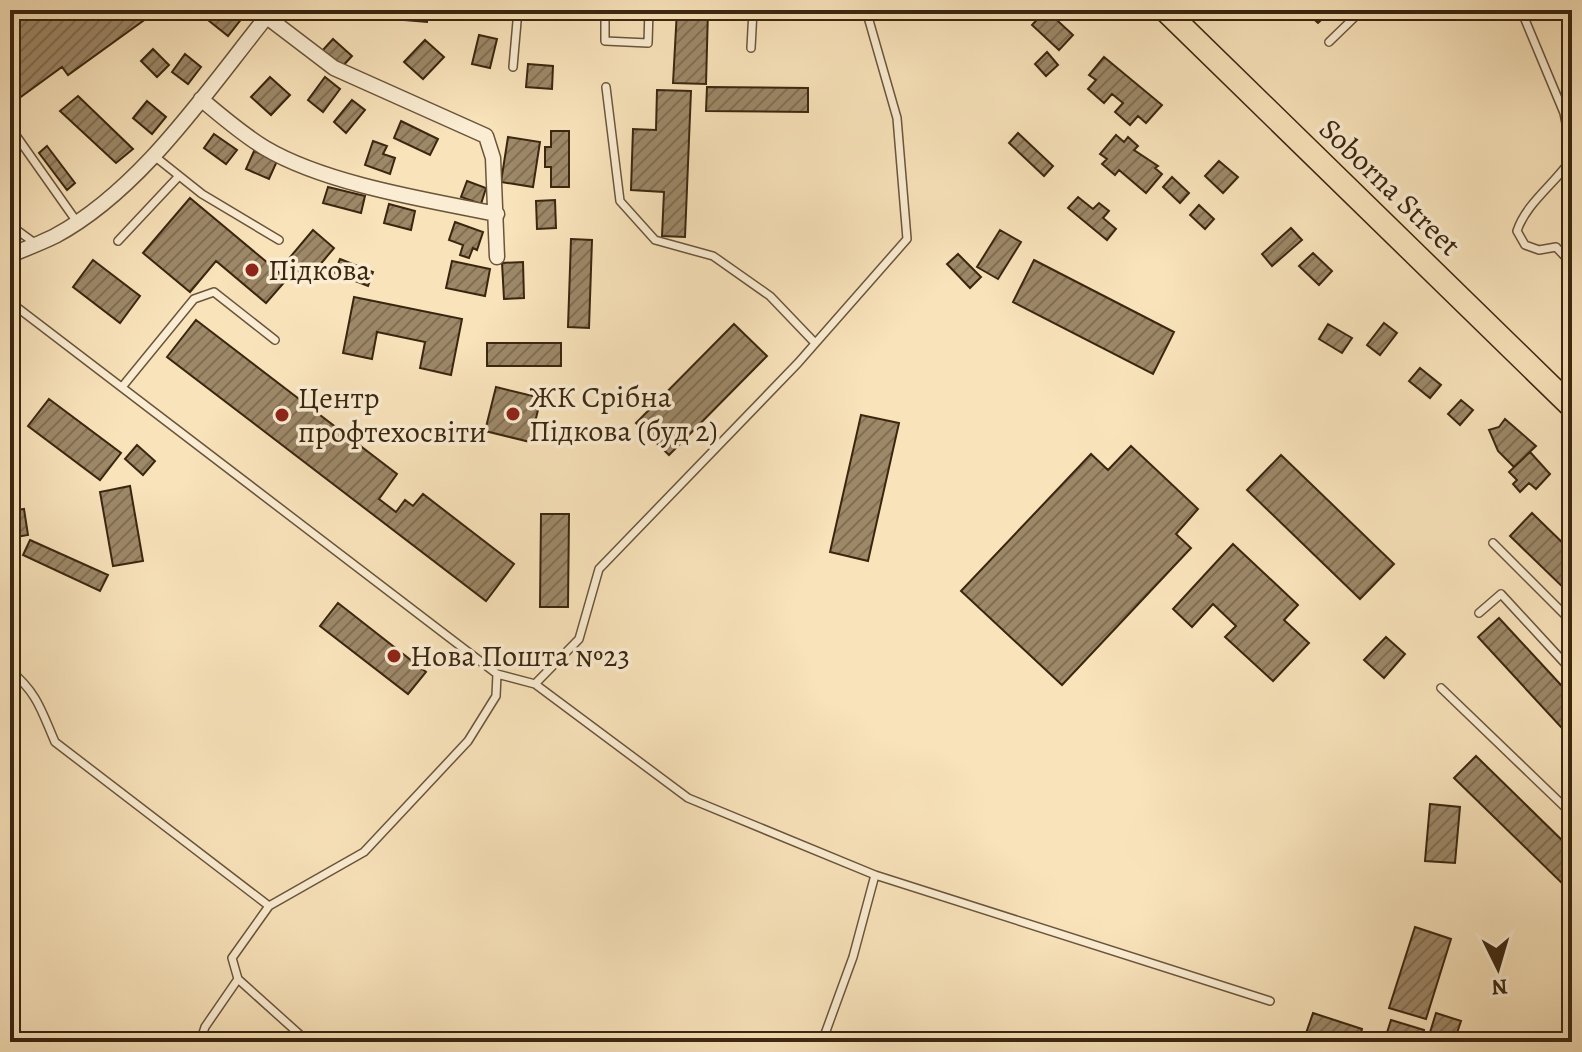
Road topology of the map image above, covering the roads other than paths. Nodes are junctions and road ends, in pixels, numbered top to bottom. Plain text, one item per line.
1 (518, 10) edge
2 (605, 10) edge
3 (649, 10) edge
4 (753, 10) edge
5 (866, 10) edge
6 (1165, 10) edge
7 (1362, 10) edge
8 (1521, 10) edge
9 (270, 13) edge
10 (1329, 42) dead end
11 (751, 48) dead end
12 (513, 67) dead end
13 (606, 87) dead end
14 (201, 99) junction
15 (10, 127) edge
16 (153, 155) junction
17 (1572, 156) edge
18 (179, 176) junction
19 (497, 214) junction
20 (77, 222) junction
21 (10, 225) edge
22 (279, 240) dead end
23 (118, 241) dead end
24 (36, 244) junction
25 (10, 255) edge
26 (497, 257) dead end
27 (1572, 264) edge
28 (10, 302) edge
29 (275, 340) dead end
30 (815, 343) junction
31 (122, 387) junction
32 (1572, 407) edge
33 (1493, 543) dead end
34 (1479, 613) dead end
35 (1572, 622) edge
36 (10, 670) edge
37 (1572, 671) edge
38 (497, 674) junction
39 (535, 684) junction
40 (1441, 688) dead end
41 (1572, 814) edge
42 (875, 875) junction
43 (269, 906) junction
44 (238, 979) junction
45 (1270, 1001) dead end
46 (200, 1042) edge
47 (308, 1042) edge
48 (822, 1042) edge

1 - 12 lane
2 - 3 lane
4 - 11 lane
5 - 30 lane
6 - 32 main road, Soborna Street
7 - 10 lane
8 - 17 lane
9 - 14 street
9 - 19 street
13 - 30 lane
14 - 16 street
14 - 19 street
15 - 20 lane
16 - 18 lane
16 - 20 street
17 - 27 lane
18 - 22 lane
18 - 23 lane
19 - 26 street
20 - 24 street
21 - 24 lane
24 - 25 street
28 - 31 lane
29 - 31 lane
30 - 39 lane
31 - 38 lane
33 - 35 lane
34 - 37 lane
36 - 43 lane
38 - 39 lane
38 - 43 lane
39 - 42 lane
40 - 41 lane
42 - 45 lane
42 - 48 lane
43 - 44 lane
44 - 46 lane
44 - 47 lane

